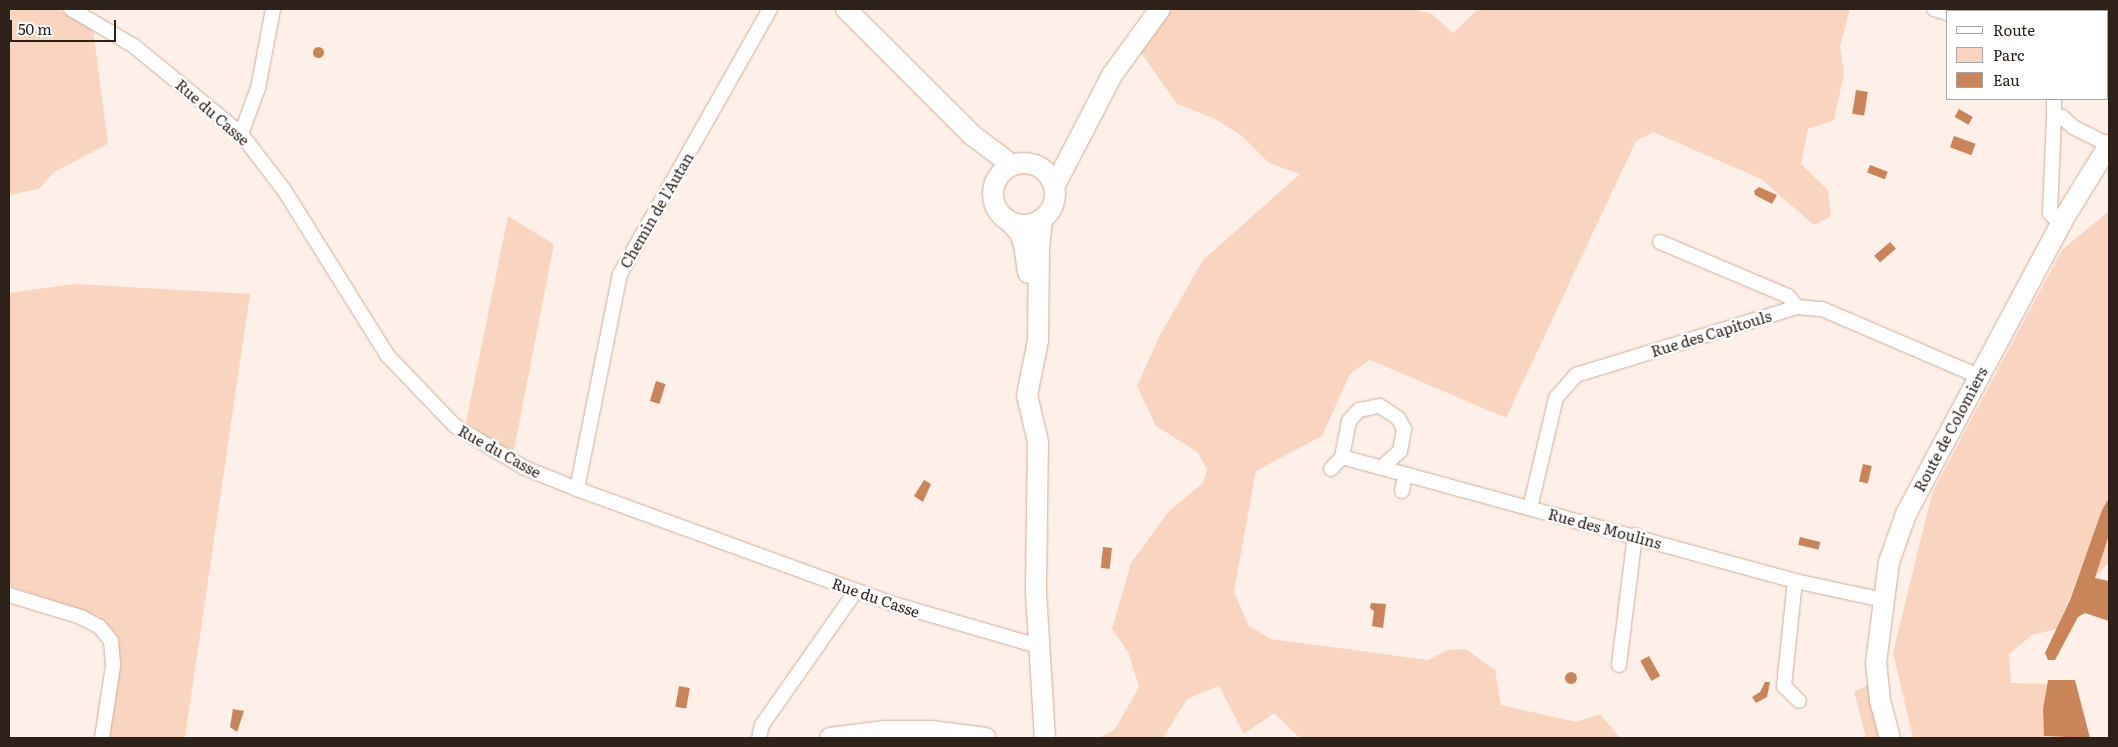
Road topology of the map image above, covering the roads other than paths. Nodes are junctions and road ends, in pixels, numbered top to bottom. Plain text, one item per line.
1 (71, 9) edge
2 (274, 9) edge
3 (770, 9) edge
4 (846, 9) edge
5 (1160, 9) edge
6 (1934, 9) edge
7 (1946, 13) edge
8 (919, 84) junction
9 (2054, 100) edge
10 (2054, 116) junction
11 (241, 134) junction
12 (2109, 145) edge
13 (1070, 154) junction
14 (1012, 165) junction
15 (1037, 166) junction
16 (995, 181) junction
17 (1054, 187) junction
18 (1042, 220) junction
19 (1011, 223) junction
20 (2061, 225) junction
21 (1660, 242) dead end
22 (1796, 307) junction
23 (1978, 376) junction
24 (1342, 457) junction
25 (1035, 460) junction
26 (1382, 467) junction
27 (1331, 469) dead end
28 (1405, 476) junction
29 (578, 488) junction
30 (1402, 491) dead end
31 (1530, 508) junction
32 (1635, 535) junction
33 (1795, 581) junction
34 (856, 591) junction
35 (1036, 592) junction
36 (9, 595) edge
37 (1884, 600) junction
38 (1031, 644) junction
39 (1619, 665) dead end
40 (1799, 701) dead end
41 (102, 738) edge
42 (759, 738) edge
43 (830, 738) edge
44 (986, 738) edge
45 (1032, 738) edge
46 (1045, 738) edge
47 (1890, 738) edge

1 - 11 street, Rue du Casse
2 - 11 street
3 - 29 street, Chemin de l'Autan
4 - 8 main road
5 - 13 main road
6 - 7 street
8 - 14 main road
8 - 16 main road
9 - 10 street
10 - 12 street
10 - 20 street
11 - 29 street, Rue du Casse
12 - 20 main road, Route de Colomiers
13 - 15 main road
13 - 17 main road
14 - 15 main road
14 - 16 main road
15 - 17 main road
16 - 19 main road
17 - 18 main road
18 - 19 main road
18 - 25 main road
19 - 25 main road
20 - 23 main road, Route de Colomiers
21 - 22 street
22 - 23 street, Rue des Capitouls
22 - 31 street, Rue des Capitouls
23 - 37 main road, Route de Colomiers
24 - 26 street, Rue des Moulins
24 - 26 street
24 - 27 street
25 - 35 main road
26 - 28 street, Rue des Moulins
28 - 30 street
28 - 31 street, Rue des Moulins
29 - 34 street, Rue du Casse
31 - 32 street, Rue des Moulins
32 - 33 street, Rue des Moulins
32 - 39 street
33 - 37 street, Rue des Moulins
33 - 40 street
34 - 38 street, Rue du Casse
34 - 42 street
35 - 38 main road
35 - 46 main road
36 - 41 street
37 - 47 main road, Route de Colomiers
38 - 45 main road
43 - 44 main road

